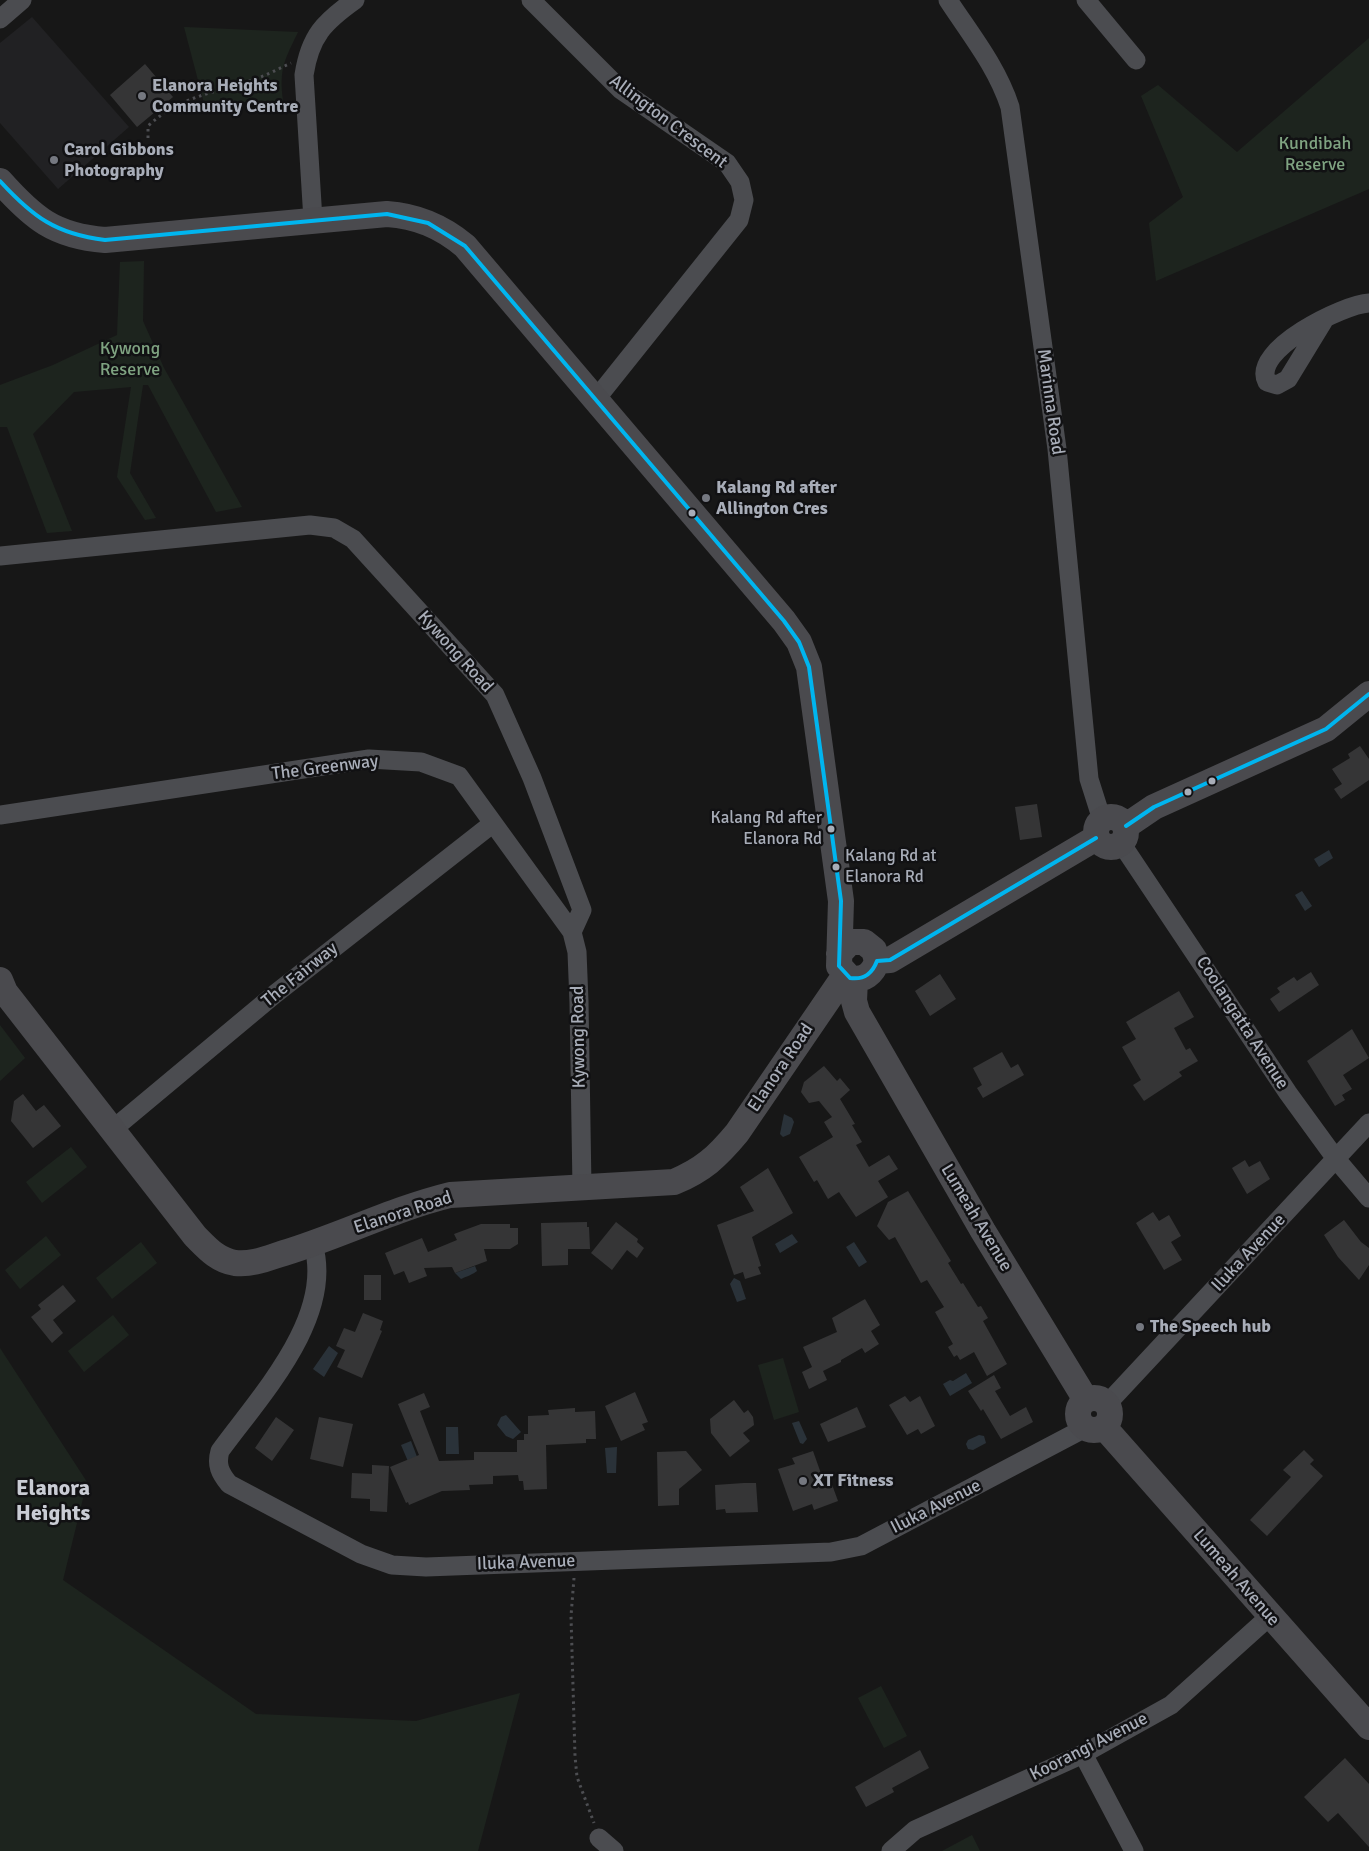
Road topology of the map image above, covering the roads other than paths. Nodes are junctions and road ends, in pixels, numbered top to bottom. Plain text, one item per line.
1 (22, 0) edge
2 (355, 0) edge
3 (532, 0) edge
4 (948, 0) edge
5 (1086, 0) edge
6 (0, 18) edge
7 (1136, 60) dead end
8 (0, 181) edge
9 (313, 220) junction
10 (1369, 303) edge
11 (1324, 320) dead end
12 (596, 399) junction
13 (0, 556) edge
14 (1369, 694) edge
15 (0, 815) edge
16 (492, 824) junction
17 (1111, 832) junction
18 (572, 932) junction
19 (857, 959) junction
20 (0, 980) edge
21 (814, 1018) junction
22 (869, 1034) junction
23 (1369, 1123) edge
24 (112, 1130) junction
25 (1336, 1159) junction
26 (582, 1188) junction
27 (1369, 1198) edge
28 (313, 1244) junction
29 (1095, 1415) junction
30 (1270, 1616) junction
31 (1369, 1727) edge
32 (1082, 1754) junction
33 (599, 1838) dead end
34 (614, 1851) edge
35 (891, 1851) edge
36 (1134, 1851) edge

1 - 6 street
2 - 9 street
3 - 12 street, Allington Crescent
4 - 17 street, Marinna Road
5 - 7 street
8 - 9 street, Lumeah Avenue
9 - 12 street, Lumeah Avenue
10 - 11 street
12 - 19 street, Lumeah Avenue
13 - 18 street, Kywong Road
14 - 17 street
15 - 16 street, The Greenway
16 - 18 street, The Greenway
16 - 24 street, The Fairway
17 - 19 street
17 - 25 street, Coolangatta Avenue
18 - 26 street, Kywong Road
19 - 21 street, Elanora Road
19 - 22 street, Lumeah Avenue
20 - 24 street, Elanora Road
21 - 22 street
21 - 26 street, Elanora Road
22 - 29 street, Lumeah Avenue
23 - 25 street, Iluka Avenue
24 - 28 street, Elanora Road
25 - 27 street, Coolangatta Avenue
25 - 29 street, Iluka Avenue
26 - 28 street, Elanora Road
28 - 29 street, Iluka Avenue
29 - 30 street, Lumeah Avenue
30 - 31 street, Lumeah Avenue
30 - 32 street, Koorangi Avenue
32 - 35 street, Koorangi Avenue
32 - 36 street
33 - 34 street

